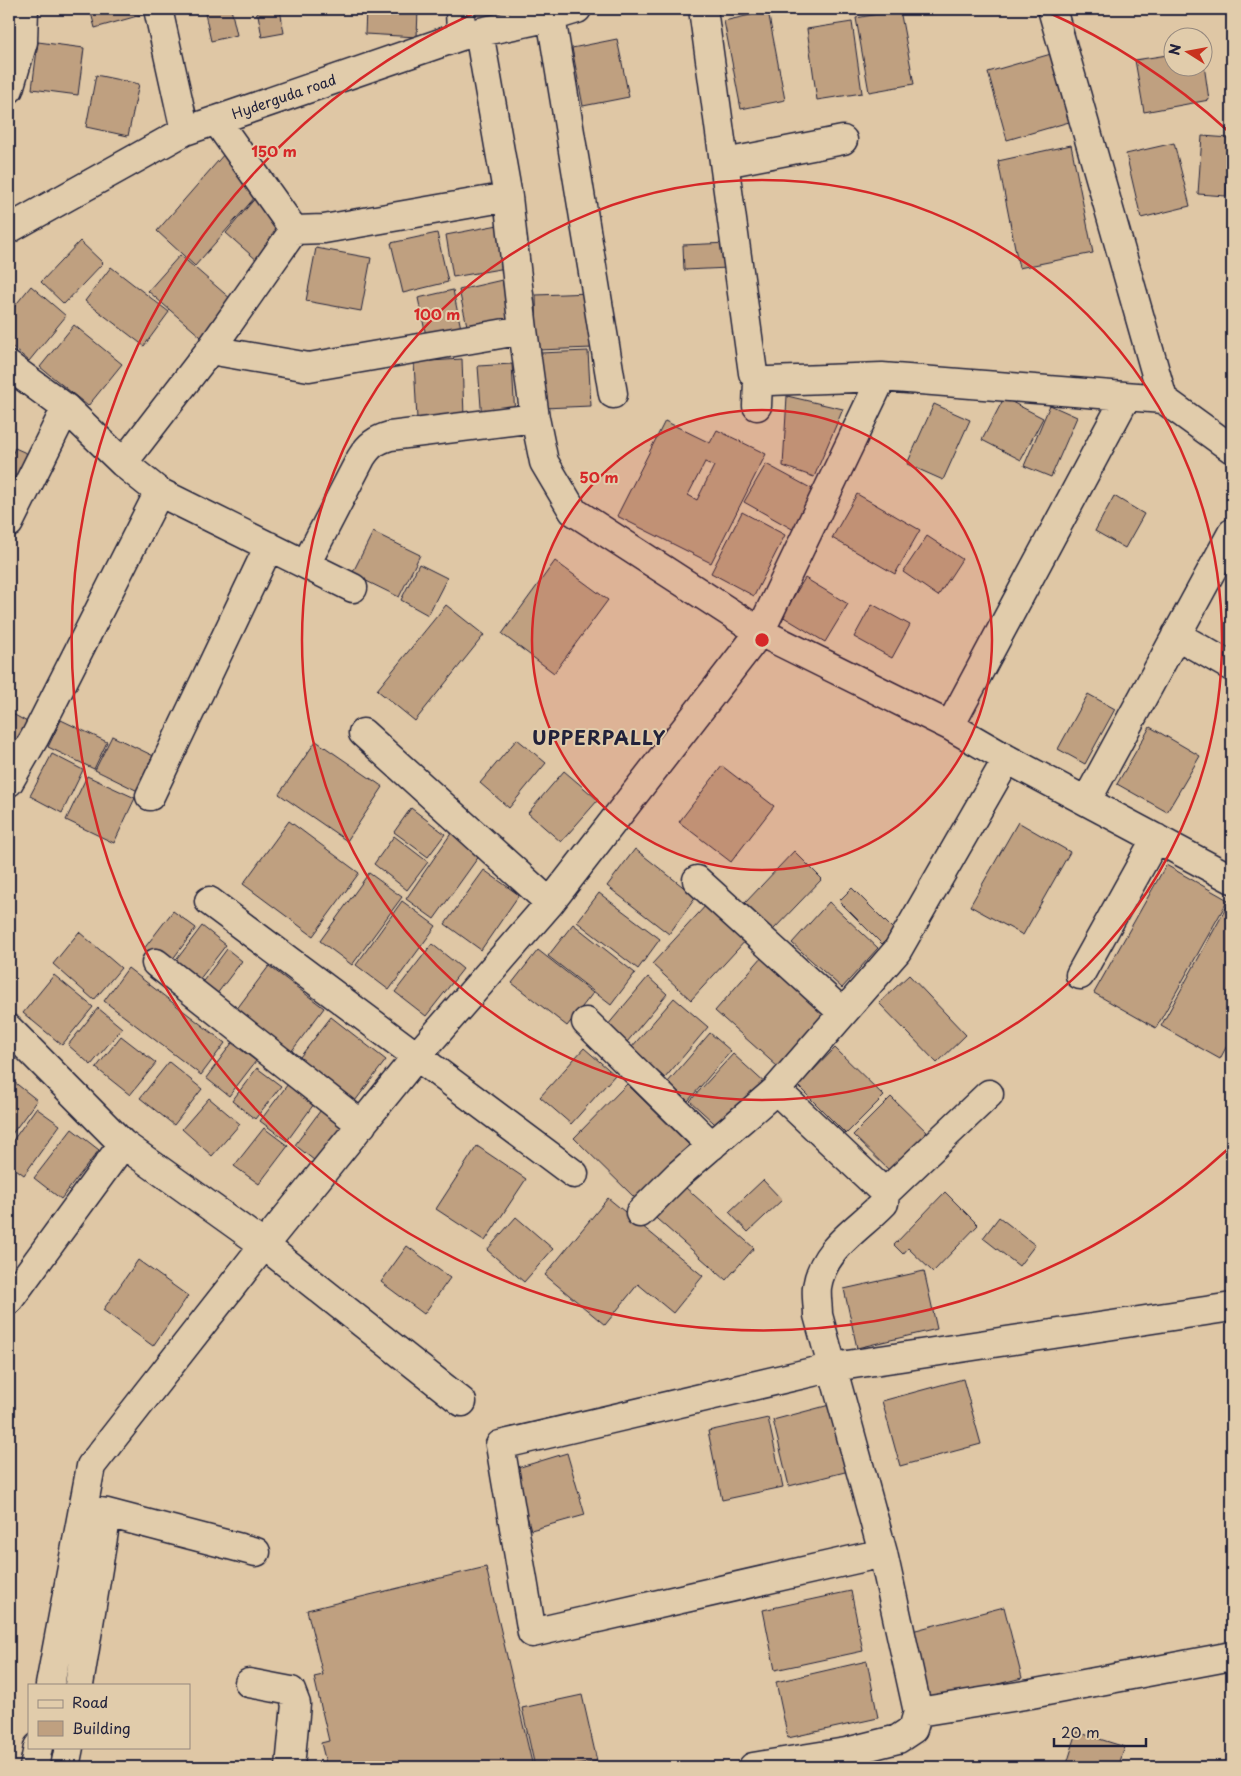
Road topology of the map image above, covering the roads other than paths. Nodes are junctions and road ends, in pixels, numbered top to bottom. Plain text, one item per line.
1 (24, 9) edge
2 (158, 9) edge
3 (460, 9) edge
4 (577, 9) edge
5 (703, 9) edge
6 (1052, 9) edge
7 (551, 17) junction
8 (470, 34) junction
9 (16, 40) edge
10 (9, 89) edge
11 (216, 120) junction
12 (185, 131) junction
13 (844, 140) dead end
14 (725, 163) junction
15 (508, 197) junction
16 (9, 229) edge
17 (294, 230) junction
18 (524, 330) junction
19 (210, 350) junction
20 (9, 368) edge
21 (882, 377) junction
22 (613, 394) dead end
23 (1126, 397) junction
24 (1163, 399) junction
25 (66, 408) junction
26 (535, 418) junction
27 (1232, 449) edge
28 (123, 463) junction
29 (159, 492) junction
30 (9, 523) edge
31 (1232, 533) edge
32 (269, 546) junction
33 (306, 564) junction
34 (353, 588) dead end
35 (760, 632) junction
36 (1176, 635) junction
37 (1232, 667) edge
38 (950, 726) junction
39 (363, 733) dead end
40 (1007, 759) junction
41 (9, 782) edge
42 (150, 796) dead end
43 (1087, 800) junction
44 (1156, 838) junction
45 (1232, 879) edge
46 (697, 880) dead end
47 (209, 902) dead end
48 (550, 902) junction
49 (156, 963) dead end
50 (1080, 975) dead end
51 (843, 1013) junction
52 (586, 1022) dead end
53 (9, 1029) edge
54 (416, 1057) junction
55 (776, 1090) junction
56 (989, 1094) dead end
57 (362, 1125) junction
58 (123, 1144) junction
59 (712, 1146) junction
60 (574, 1174) dead end
61 (885, 1193) junction
62 (640, 1213) dead end
63 (264, 1245) junction
64 (9, 1300) edge
65 (1232, 1307) edge
66 (834, 1367) junction
67 (462, 1402) dead end
68 (95, 1511) junction
69 (256, 1552) dead end
70 (883, 1553) junction
71 (1232, 1656) edge
72 (248, 1683) dead end
73 (50, 1684) edge
74 (79, 1684) edge
75 (918, 1712) junction
76 (38, 1748) edge
77 (69, 1748) edge
78 (844, 1759) edge
79 (34, 1767) edge
80 (65, 1767) edge
81 (290, 1767) edge
82 (753, 1767) edge

1 - 9 street
2 - 12 street
3 - 8 street
4 - 7 street, Hyderguda road
5 - 14 street
6 - 24 street
7 - 8 street, Hyderguda road
7 - 22 street
8 - 11 street, Hyderguda road
8 - 15 street
9 - 10 street
11 - 12 street, Hyderguda road
11 - 17 street
12 - 16 street, Hyderguda road
13 - 14 street
14 - 21 street
15 - 17 street
15 - 18 street
17 - 19 street
18 - 19 street
18 - 26 street
19 - 28 street
20 - 25 street
21 - 23 street
21 - 35 street
23 - 24 street
23 - 38 street
24 - 27 street
25 - 28 street
25 - 30 street
26 - 33 street
26 - 35 street
28 - 29 street
29 - 32 street
29 - 41 street
31 - 36 street
32 - 33 street
32 - 42 street
33 - 34 street
35 - 38 street
35 - 48 street
36 - 37 street
36 - 43 street
38 - 40 street
39 - 48 street
40 - 43 street
40 - 51 street
43 - 44 street
44 - 45 street
44 - 50 street
46 - 51 street
47 - 54 street
48 - 54 street
49 - 57 street
51 - 55 street
52 - 59 street
53 - 58 street
54 - 57 street
54 - 60 street
55 - 59 street
55 - 61 street
56 - 61 street
57 - 63 street
58 - 63 street
58 - 64 street
59 - 62 street
61 - 66 street
63 - 67 street
63 - 68 street
65 - 66 street
66 - 70 street
66 - 70 street
68 - 69 street
68 - 73 street
68 - 74 street
70 - 75 street
71 - 75 street
72 - 81 street
75 - 78 street
76 - 79 street
77 - 80 street
78 - 82 street

